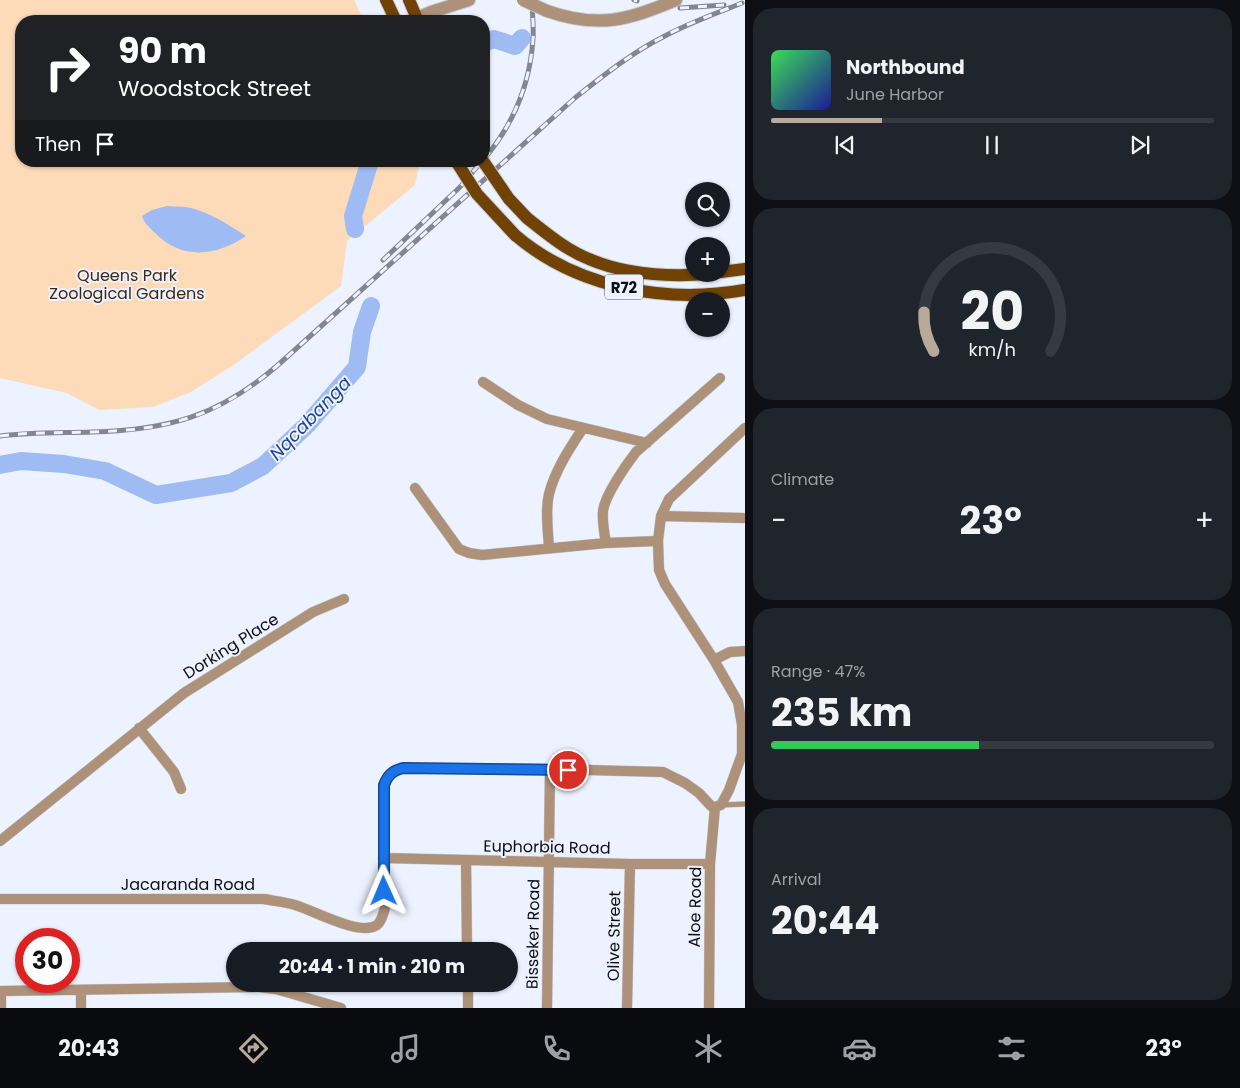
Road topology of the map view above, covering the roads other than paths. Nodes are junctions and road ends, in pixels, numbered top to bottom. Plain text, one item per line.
1 (386, 0) edge
2 (409, 0) edge
3 (469, 0) edge
4 (523, 0) edge
5 (676, 0) edge
6 (393, 15) edge
7 (414, 15) edge
8 (428, 15) edge
9 (460, 167) edge
10 (487, 167) edge
11 (745, 269) edge
12 (730, 271) edge
13 (685, 275) edge
14 (745, 290) edge
15 (720, 378) dead end
16 (483, 382) dead end
17 (583, 428) junction
18 (745, 428) edge
19 (647, 443) junction
20 (415, 488) dead end
21 (661, 516) junction
22 (743, 518) dead end
23 (658, 541) junction
24 (606, 543) junction
25 (549, 548) junction
26 (344, 599) dead end
27 (745, 651) edge
28 (714, 660) junction
29 (139, 728) junction
30 (744, 754) edge
31 (550, 769) junction
32 (181, 790) dead end
33 (745, 804) edge
34 (718, 806) junction
35 (0, 841) edge
36 (384, 858) junction
37 (466, 860) junction
38 (549, 862) junction
39 (630, 864) junction
40 (710, 864) junction
41 (0, 899) edge
42 (467, 942) edge
43 (81, 990) junction
44 (0, 991) edge
45 (468, 992) edge
46 (1, 1008) edge
47 (81, 1008) edge
48 (341, 1008) edge
49 (468, 1008) edge
50 (547, 1008) edge
51 (627, 1008) edge
52 (709, 1008) edge

1 - 6 main road
2 - 7 main road
3 - 8 street
4 - 5 street, bridge
9 - 14 main road, R72, bridge
10 - 13 main road, R72, bridge
11 - 12 main road
15 - 19 street
16 - 17 street
17 - 19 street
17 - 25 street
18 - 21 street
19 - 24 street
20 - 25 street
21 - 22 street
21 - 23 street
23 - 24 street
23 - 28 street
24 - 25 street
26 - 29 street, Dorking Place
27 - 28 street
28 - 30 street
29 - 32 street
29 - 35 street, Dorking Place
30 - 34 street
31 - 34 street
31 - 36 street
31 - 38 street, Bisseker Road
33 - 34 lane
34 - 40 street, Aloe Road
36 - 37 street, Euphorbia Road
36 - 41 street, Jacaranda Road
37 - 38 street, Euphorbia Road
37 - 42 street
38 - 39 street, Euphorbia Road
38 - 50 street, Bisseker Road
39 - 40 street, Euphorbia Road
39 - 51 street, Olive Street
40 - 52 street, Aloe Road
43 - 44 street
43 - 47 street
43 - 48 street
44 - 46 street
45 - 49 street

